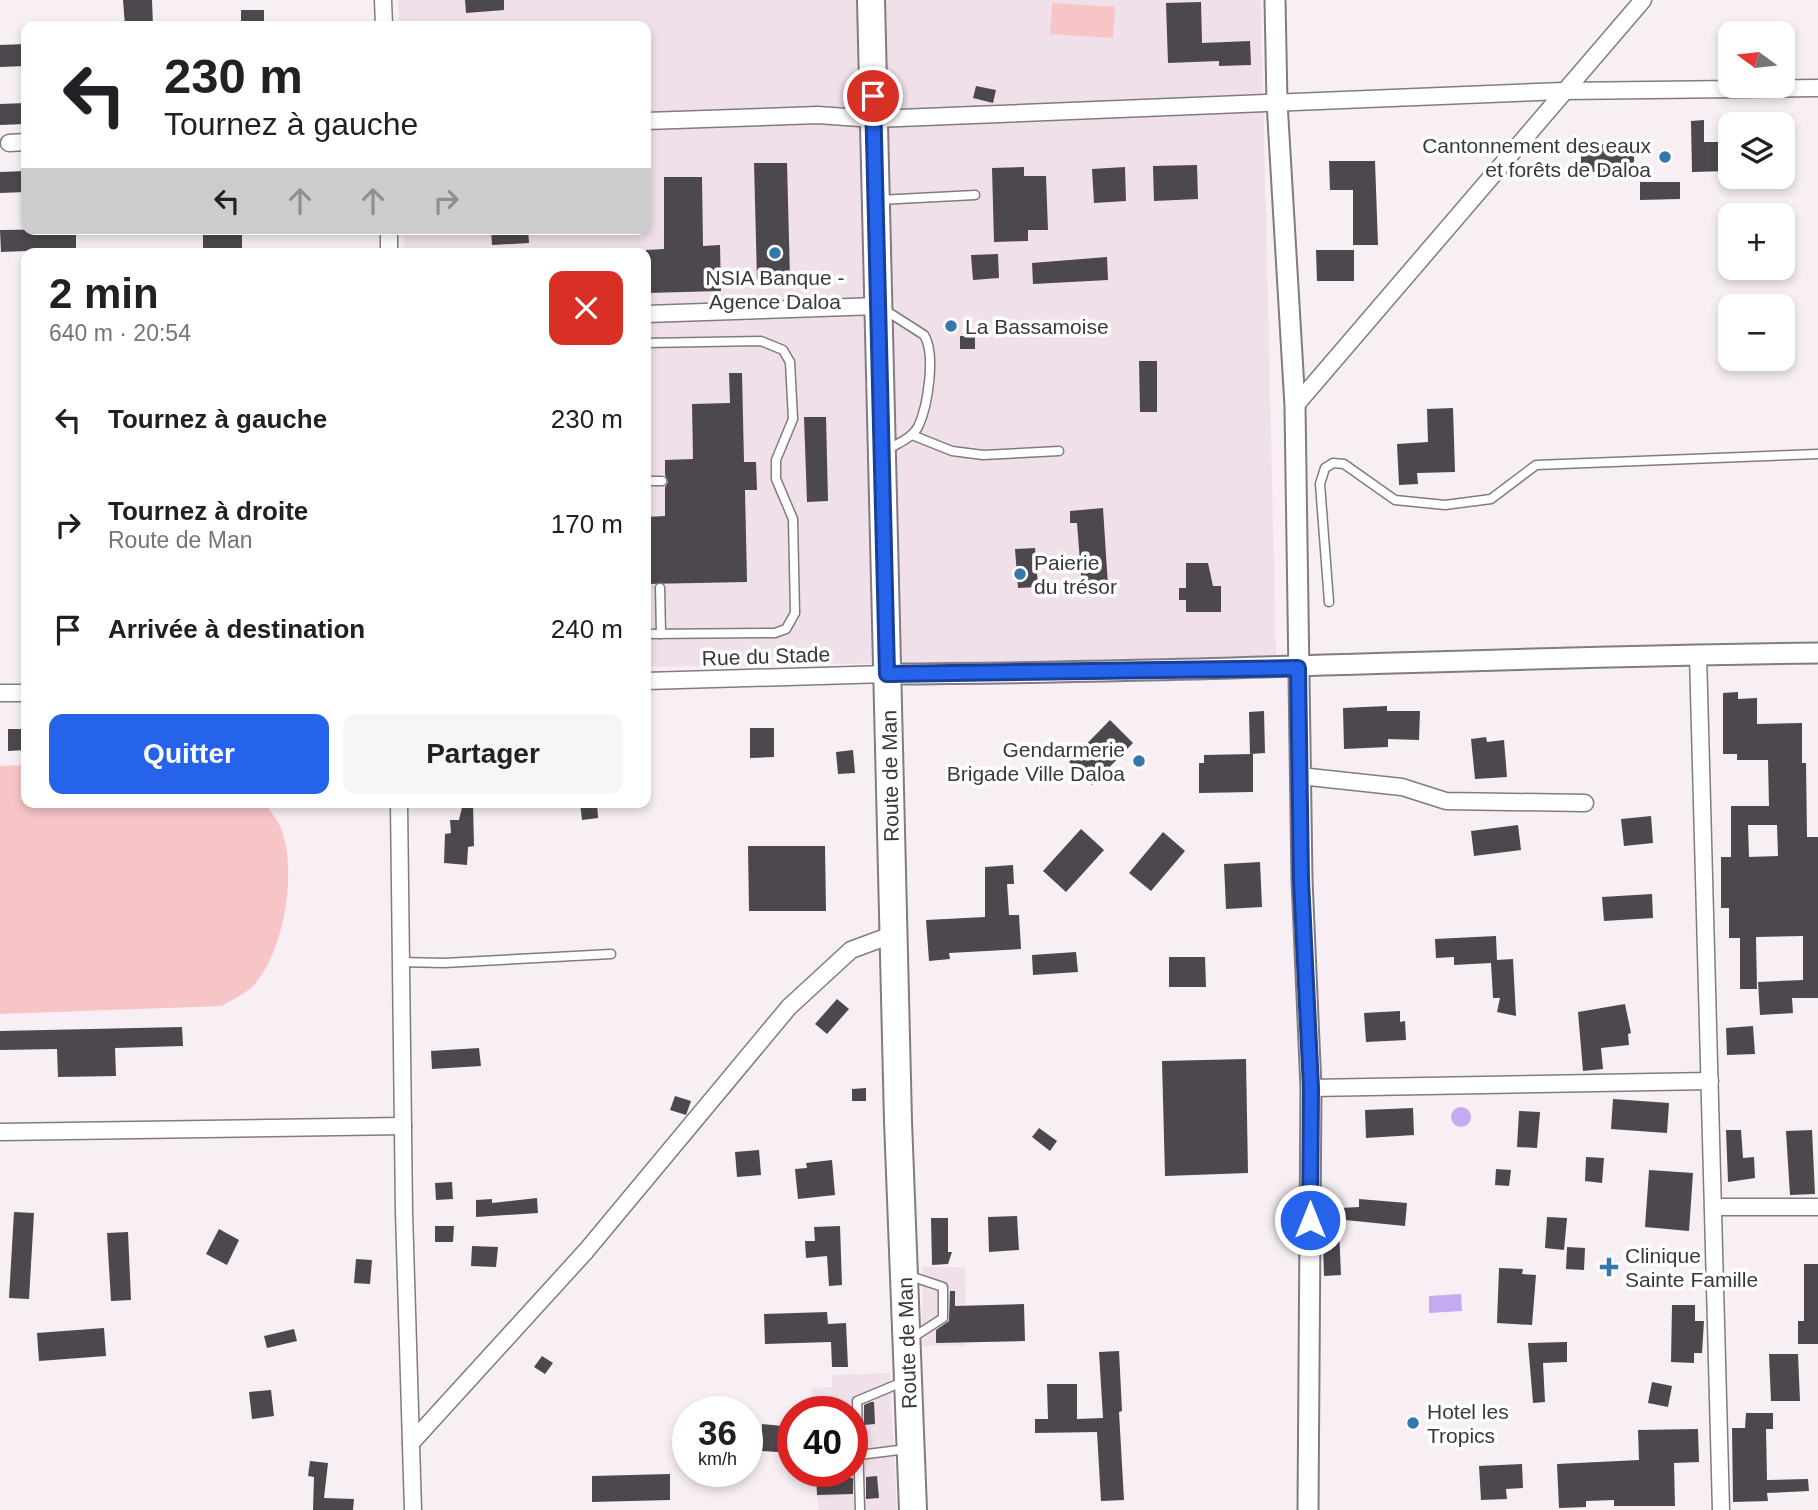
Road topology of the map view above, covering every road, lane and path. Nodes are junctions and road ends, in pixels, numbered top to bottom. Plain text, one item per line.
1 (383, 0) edge
2 (872, 0) edge
3 (1275, 0) edge
4 (1643, 0) edge
5 (384, 21) edge
6 (1818, 88) edge
7 (1563, 92) junction
8 (1277, 102) junction
9 (874, 119) junction
10 (651, 121) edge
11 (21, 142) edge
12 (9, 143) dead end
13 (975, 195) dead end
14 (876, 200) junction
15 (878, 306) junction
16 (651, 314) edge
17 (651, 343) edge
18 (1295, 406) junction
19 (912, 435) junction
20 (1059, 451) dead end
21 (882, 453) junction
22 (1818, 454) edge
23 (651, 481) edge
24 (662, 481) dead end
25 (660, 588) dead end
26 (1329, 602) dead end
27 (651, 634) edge
28 (661, 634) junction
29 (1818, 653) edge
30 (1698, 654) junction
31 (1298, 668) junction
32 (887, 674) junction
33 (651, 681) edge
34 (0, 693) edge
35 (21, 693) edge
36 (1300, 776) junction
37 (1585, 803) dead end
38 (400, 808) edge
39 (894, 934) junction
40 (611, 954) dead end
41 (400, 962) junction
42 (1710, 1081) junction
43 (1311, 1088) junction
44 (402, 1126) junction
45 (0, 1132) edge
46 (1713, 1207) junction
47 (1818, 1207) edge
48 (904, 1275) junction
49 (907, 1341) junction
50 (908, 1380) junction
51 (868, 1396) edge
52 (411, 1443) junction
53 (911, 1448) junction
54 (868, 1454) edge
55 (860, 1487) edge
56 (413, 1510) edge
57 (860, 1510) edge
58 (913, 1510) edge
59 (1308, 1510) edge
60 (1721, 1510) edge

1 - 5 street
2 - 9 highway, Route de Man
3 - 8 street
4 - 7 street
6 - 7 street
7 - 8 street
7 - 18 street
8 - 9 street
8 - 18 street
9 - 10 street
9 - 14 highway, Route de Man
11 - 12 street
13 - 14 lane
14 - 15 highway, Route de Man
15 - 16 street
15 - 19 lane
15 - 21 highway, Route de Man
17 - 28 lane
18 - 31 street
19 - 20 lane
19 - 21 lane
21 - 32 highway, Route de Man
22 - 26 lane
23 - 24 lane
25 - 28 lane
27 - 28 lane
29 - 30 street
30 - 31 street
30 - 42 street
31 - 32 street
31 - 36 street
32 - 33 street, Rue du Stade
32 - 39 highway, Route de Man
34 - 35 street
36 - 37 street
36 - 43 street
38 - 41 street
39 - 48 highway, Route de Man
39 - 52 street
40 - 41 lane
41 - 44 street
42 - 43 street
42 - 46 street
43 - 59 street
44 - 45 street
44 - 52 street
46 - 47 street
46 - 60 street
48 - 49 highway, Route de Man
48 - 49 lane
49 - 50 highway, Route de Man
50 - 51 lane
50 - 53 highway, Route de Man
52 - 56 street
53 - 54 lane
53 - 58 highway, Route de Man
55 - 57 lane

